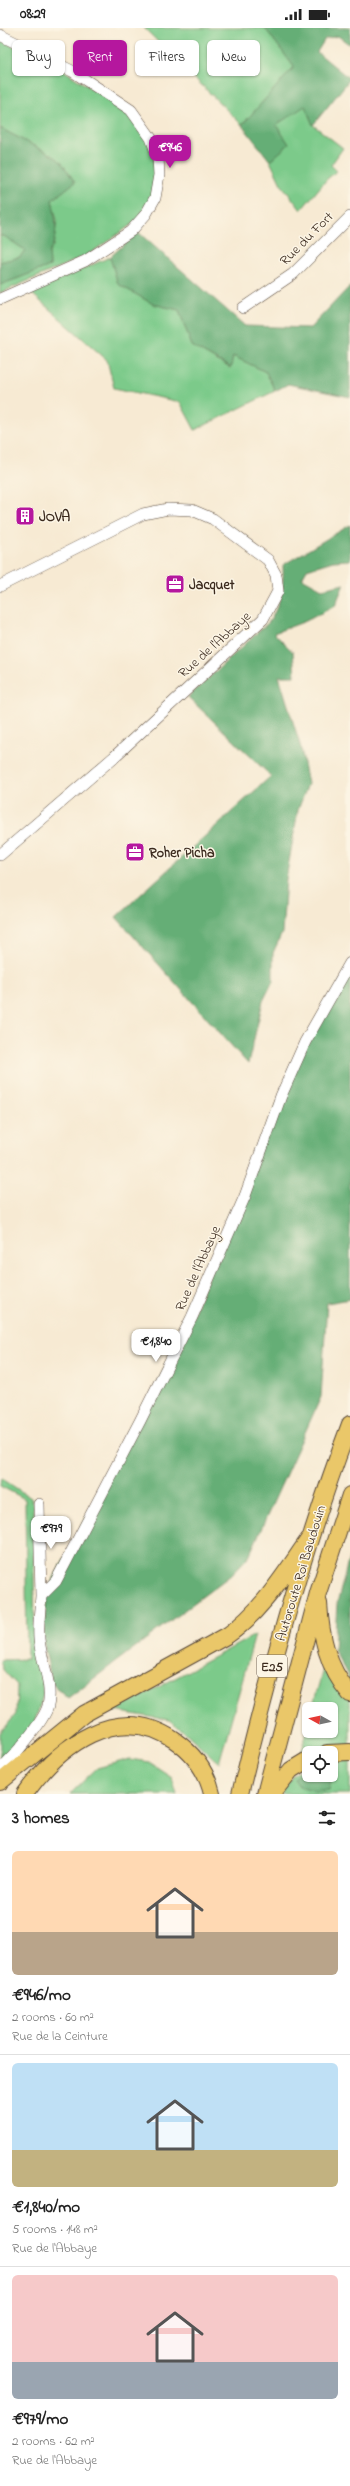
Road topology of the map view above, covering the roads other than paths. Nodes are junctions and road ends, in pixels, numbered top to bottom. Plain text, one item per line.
1 (0, 35) edge
2 (350, 217) edge
3 (0, 299) edge
4 (243, 308) dead end
5 (0, 586) edge
6 (0, 855) edge
7 (350, 963) edge
8 (350, 1424) edge
9 (350, 1495) edge
10 (39, 1504) dead end
11 (309, 1539) junction
12 (318, 1593) junction
13 (41, 1596) junction
14 (350, 1694) edge
15 (47, 1743) junction
16 (350, 1752) edge
17 (338, 1753) edge
18 (302, 1763) edge
19 (52, 1764) junction
20 (0, 1770) edge
21 (0, 1782) edge
22 (1, 1794) edge
23 (25, 1794) edge
24 (35, 1794) edge
25 (212, 1794) edge
26 (240, 1794) edge
27 (265, 1794) edge
28 (272, 1794) edge

1 - 3 street
2 - 4 street, Rue du Fort
5 - 6 street, Rue de l'Abbaye
7 - 13 street, Rue de l'Abbaye
8 - 11 highway, Autoroute Roi Baudouin / E25
9 - 12 highway, Autoroute Roi Baudouin / E25
10 - 13 street
11 - 15 highway
11 - 26 highway, Autoroute Roi Baudouin / E25
12 - 14 highway
12 - 27 highway, Autoroute Roi Baudouin / E25
13 - 20 street
15 - 21 highway
15 - 22 highway
16 - 17 highway
18 - 28 highway
19 - 23 highway
19 - 24 highway
19 - 25 highway

